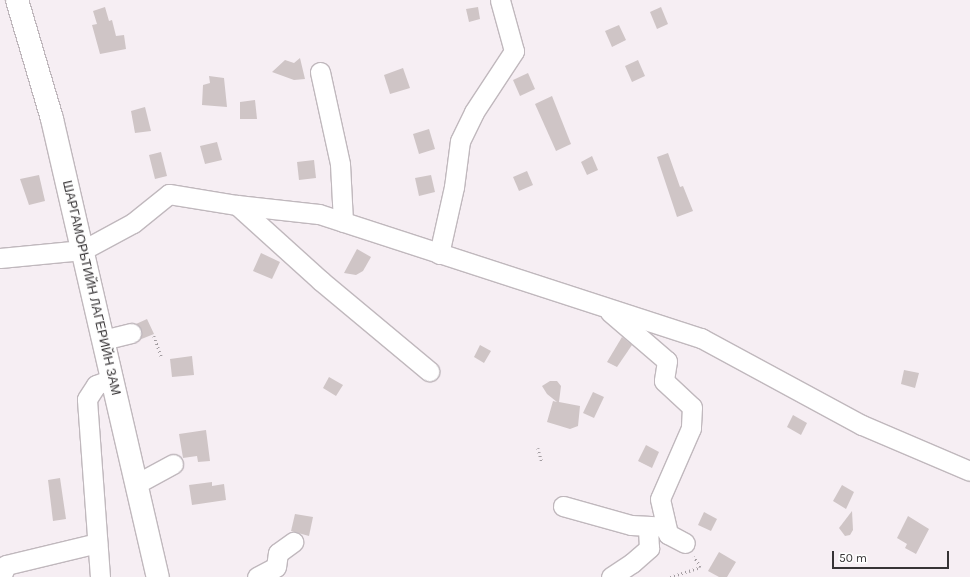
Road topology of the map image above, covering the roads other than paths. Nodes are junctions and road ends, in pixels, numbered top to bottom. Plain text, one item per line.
1 (17, 0) edge
2 (500, 0) edge
3 (320, 72) dead end
4 (237, 205) junction
5 (343, 222) junction
6 (83, 250) junction
7 (440, 254) junction
8 (0, 258) edge
9 (604, 307) junction
10 (131, 333) dead end
11 (103, 340) junction
12 (429, 371) dead end
13 (112, 379) junction
14 (173, 464) dead end
15 (970, 471) edge
16 (136, 484) junction
17 (563, 506) dead end
18 (657, 526) junction
19 (293, 542) dead end
20 (97, 543) junction
21 (685, 543) road end
22 (2, 577) edge
23 (100, 577) edge
24 (158, 577) edge
25 (256, 577) edge
26 (611, 577) edge

1 - 6 street, ШАРГАМОРЬТИЙН ЛАГЕРИЙН ЗАМ
2 - 7 street
3 - 5 street
4 - 5 street
4 - 6 street
4 - 12 street
5 - 7 street
6 - 8 street
6 - 11 street, ШАРГАМОРЬТИЙН ЛАГЕРИЙН ЗАМ
7 - 9 street
9 - 15 street
9 - 18 street
10 - 11 street
11 - 13 street, ШАРГАМОРЬТИЙН ЛАГЕРИЙН ЗАМ
13 - 16 street, ШАРГАМОРЬТИЙН ЛАГЕРИЙН ЗАМ
13 - 20 street
14 - 16 street
16 - 24 street, ШАРГАМОРЬТИЙН ЛАГЕРИЙН ЗАМ
17 - 18 street
18 - 21 street
18 - 26 street
19 - 25 street
20 - 22 street
20 - 23 street

